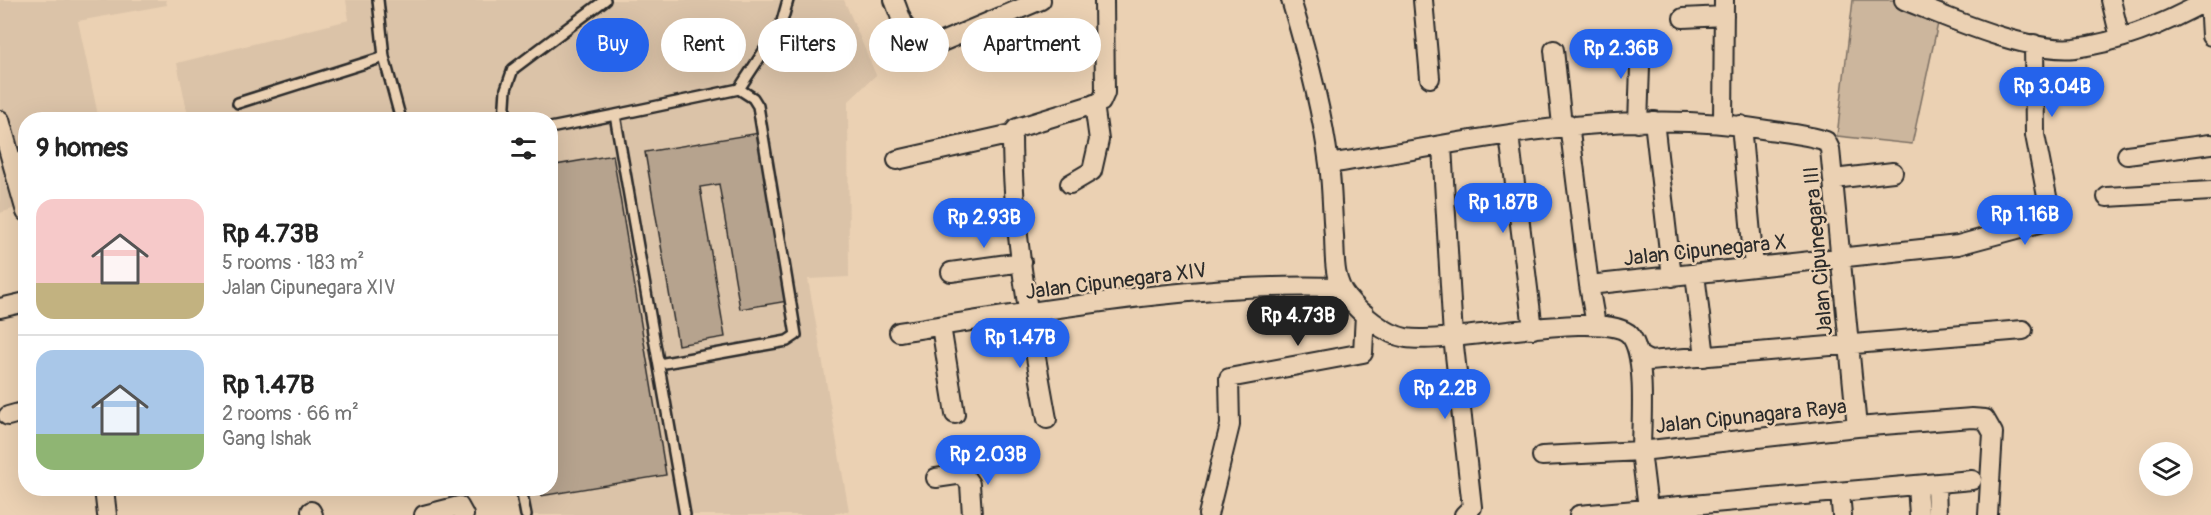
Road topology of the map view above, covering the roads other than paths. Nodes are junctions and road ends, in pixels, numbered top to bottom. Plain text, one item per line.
1 (378, 0) edge
2 (605, 0) edge
3 (788, 0) edge
4 (894, 0) edge
5 (1041, 0) edge
6 (1104, 0) edge
7 (1291, 0) edge
8 (1423, 0) edge
9 (1904, 0) edge
10 (2111, 0) edge
11 (2208, 0) edge
12 (1724, 8) edge
13 (1683, 18) dead end
14 (2211, 36) edge
15 (2120, 38) junction
16 (1641, 39) dead end
17 (2034, 44) junction
18 (1554, 50) dead end
19 (384, 57) junction
20 (1430, 78) dead end
21 (739, 89) junction
22 (238, 103) dead end
23 (1094, 104) junction
24 (399, 112) edge
25 (505, 112) edge
26 (615, 115) junction
27 (0, 120) edge
28 (1646, 122) junction
29 (1732, 124) junction
30 (1566, 125) junction
31 (558, 126) edge
32 (1012, 134) junction
33 (1509, 135) junction
34 (2211, 144) edge
35 (1442, 146) junction
36 (2127, 155) dead end
37 (897, 160) dead end
38 (1329, 164) junction
39 (1893, 172) dead end
40 (1834, 179) junction
41 (18, 184) edge
42 (1070, 184) dead end
43 (2211, 191) edge
44 (2107, 197) dead end
45 (1015, 210) junction
46 (955, 217) dead end
47 (1842, 257) junction
48 (1022, 262) junction
49 (1754, 267) junction
50 (951, 272) dead end
51 (1695, 274) junction
52 (1672, 277) junction
53 (1589, 285) junction
54 (1339, 287) junction
55 (18, 304) edge
56 (0, 308) edge
57 (1028, 313) junction
58 (1365, 314) junction
59 (1596, 325) junction
60 (941, 326) junction
61 (1533, 329) junction
62 (2023, 330) dead end
63 (899, 332) dead end
64 (1453, 337) junction
65 (1849, 345) junction
66 (1639, 355) junction
67 (1705, 357) junction
68 (659, 364) junction
69 (955, 414) dead end
70 (1047, 418) dead end
71 (1857, 427) junction
72 (1641, 451) junction
73 (1542, 456) dead end
74 (936, 478) dead end
75 (1972, 480) dead end
76 (1936, 484) junction
77 (1917, 486) junction
78 (1840, 493) junction
79 (105, 496) edge
80 (522, 496) edge
81 (1765, 507) edge
82 (1648, 508) junction
83 (107, 515) edge
84 (424, 515) edge
85 (464, 515) edge
86 (526, 515) edge
87 (685, 515) edge
88 (972, 515) edge
89 (1209, 515) edge
90 (1464, 515) edge
91 (1579, 515) edge
92 (1842, 515) edge
93 (1919, 515) edge
94 (1937, 515) edge
95 (1988, 515) edge

1 - 19 lane
2 - 25 lane
3 - 21 lane
4 - 5 street
6 - 23 street
7 - 38 street
8 - 20 street
9 - 17 street
10 - 15 street
11 - 14 street
11 - 15 street
12 - 13 street
12 - 29 street
15 - 17 street
16 - 28 street
17 - 47 street, Jalan Cipunegara X
18 - 30 street
19 - 22 lane
19 - 24 lane
21 - 26 lane
21 - 68 lane
23 - 32 street
23 - 42 street
26 - 31 lane
26 - 68 lane
27 - 41 street
28 - 29 street, Jalan Cipunegara III
28 - 30 street, Jalan Cipunegara III
28 - 52 street
29 - 40 street, Jalan Cipunegara III
29 - 49 street
30 - 33 street, Jalan Cipunegara III
30 - 53 street
32 - 37 street
32 - 45 street
33 - 35 street, Jalan Cipunegara III
33 - 61 street
34 - 36 street
35 - 38 street, Jalan Cipunegara III
35 - 64 street
38 - 54 street
39 - 40 street
40 - 47 street, Jalan Cipunegara III
43 - 44 street
45 - 46 street
45 - 48 street
47 - 49 street, Jalan Cipunegara X
47 - 65 street, Jalan Cipunegara III
48 - 50 street
48 - 57 street
49 - 51 street, Jalan Cipunegara X
51 - 52 street, Jalan Cipunegara X
51 - 67 street
52 - 53 street, Jalan Cipunegara X
53 - 59 street
54 - 57 street, Jalan Cipunegara XIV
54 - 58 street, Jalan Cipunagara Raya
55 - 56 street
57 - 60 street, Jalan Cipunegara XIV
57 - 70 street
58 - 64 street, Jalan Cipunagara Raya
58 - 89 street
59 - 61 street, Jalan Cipunagara Raya
59 - 66 street, Jalan Cipunagara Raya
60 - 63 street, Jalan Cipunegara XIV
60 - 69 street
61 - 64 street, Jalan Cipunagara Raya
62 - 65 street
64 - 90 street
65 - 67 street
65 - 71 street, Jalan Cipunegara III
66 - 67 street
66 - 72 street, Jalan Cipunagara Raya
68 - 87 lane
71 - 72 street, Jalan Cipunagara Raya
71 - 95 street, Jalan Cipunagara Raya
72 - 73 street
72 - 82 street
74 - 88 street
75 - 76 street
76 - 77 street
76 - 94 street
77 - 78 street
77 - 93 street
78 - 81 street
78 - 92 street
79 - 83 street
80 - 86 lane
81 - 82 street
82 - 91 street
84 - 85 street

